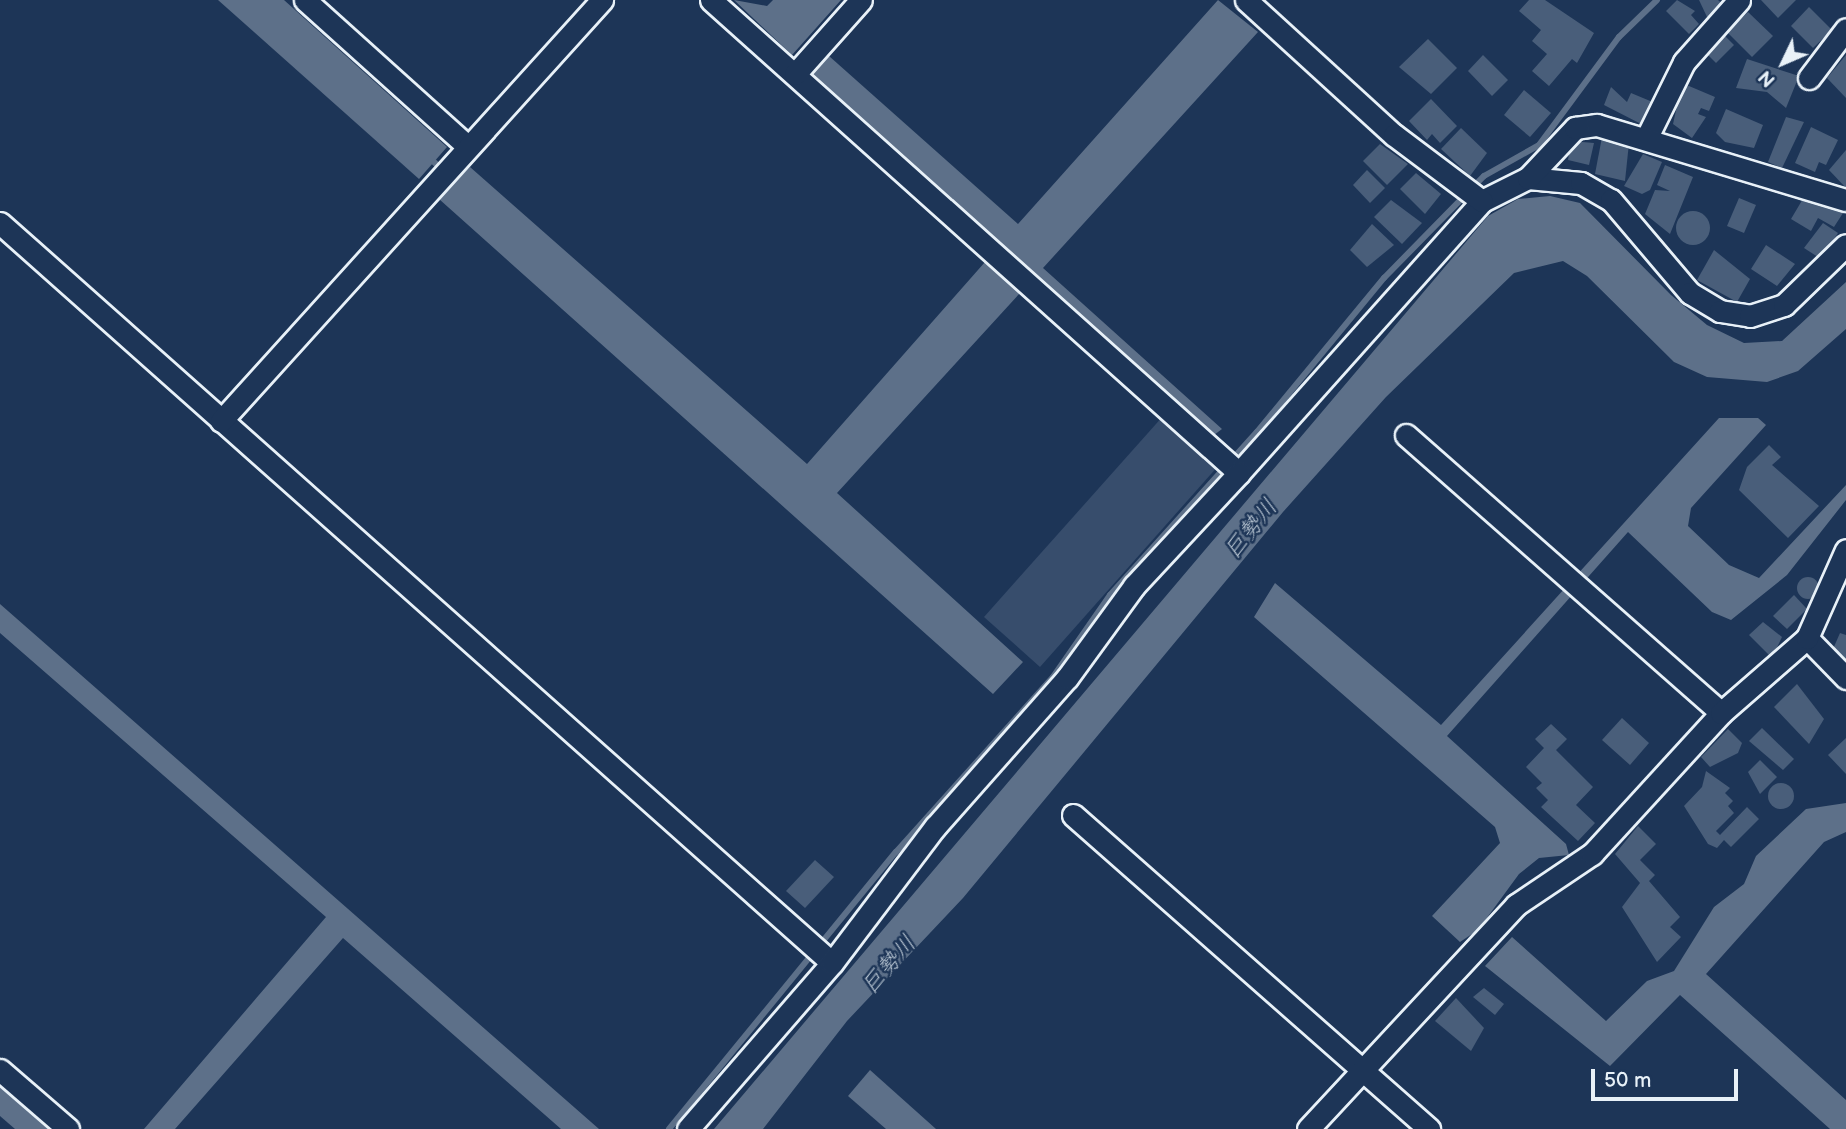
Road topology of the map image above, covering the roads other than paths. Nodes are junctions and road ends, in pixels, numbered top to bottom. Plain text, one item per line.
1 (305, 0) edge
2 (602, 0) edge
3 (711, 0) edge
4 (861, 0) edge
5 (1246, 0) edge
6 (1739, 0) edge
7 (1846, 29) edge
8 (795, 74) junction
9 (1809, 78) dead end
10 (1647, 137) junction
11 (468, 147) junction
12 (1528, 178) junction
13 (1473, 194) junction
14 (1846, 200) edge
15 (0, 223) edge
16 (1846, 245) edge
17 (221, 421) junction
18 (1406, 435) dead end
19 (1232, 467) junction
20 (1846, 550) edge
21 (1807, 638) junction
22 (1846, 678) edge
23 (1721, 713) junction
24 (1073, 815) dead end
25 (832, 963) junction
26 (0, 1070) edge
27 (1363, 1071) junction
28 (68, 1129) edge
29 (688, 1129) edge
30 (1308, 1129) edge
31 (1429, 1129) edge

1 - 11 street
2 - 11 street
3 - 8 street
4 - 8 street
5 - 13 street
6 - 10 street
7 - 9 street
8 - 19 street
10 - 12 street
10 - 14 street
11 - 17 street
12 - 13 street
12 - 16 street
13 - 19 street
15 - 17 street
17 - 25 street
18 - 23 street
19 - 25 street
20 - 21 street
21 - 22 street
21 - 23 street
23 - 27 street
24 - 27 street
25 - 29 street
26 - 28 street
27 - 30 street
27 - 31 street

